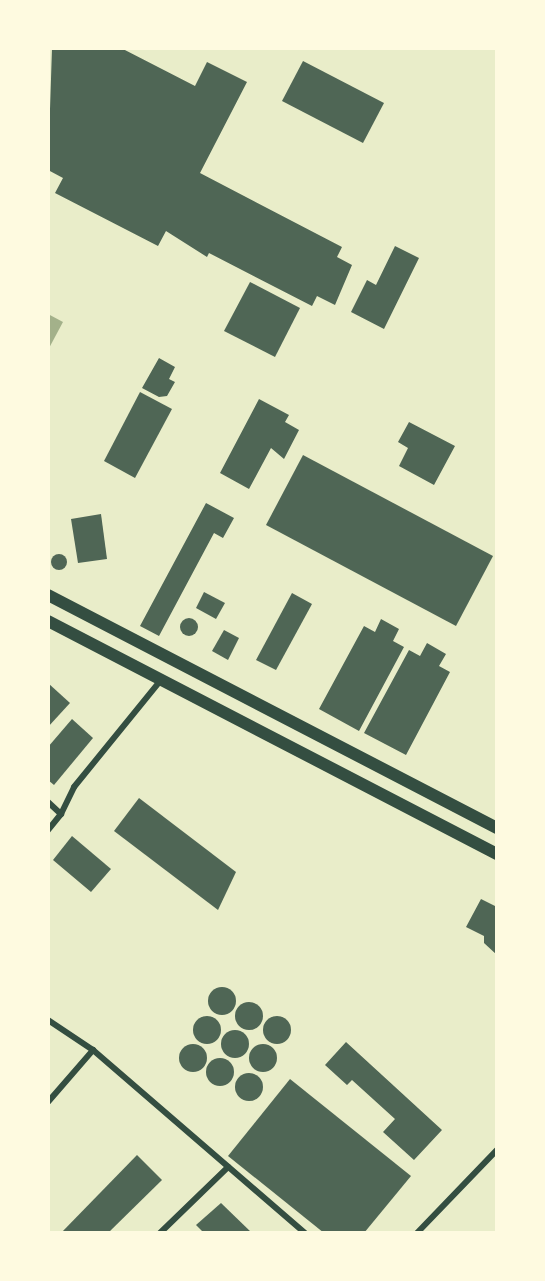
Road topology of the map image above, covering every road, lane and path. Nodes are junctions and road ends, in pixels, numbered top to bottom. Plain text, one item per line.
1 (48, 595) edge
2 (48, 621) edge
3 (160, 680) junction
4 (48, 802) edge
5 (61, 814) junction
6 (497, 828) edge
7 (48, 830) edge
8 (497, 854) edge
9 (48, 1020) edge
10 (93, 1050) junction
11 (48, 1102) edge
12 (497, 1152) edge
13 (228, 1167) junction
14 (160, 1233) edge
15 (305, 1233) edge
16 (417, 1233) edge

1 - 6 main road
2 - 3 main road
3 - 5 street
3 - 8 main road
4 - 5 street
5 - 7 street
9 - 10 street
10 - 11 street
10 - 13 street
12 - 16 street
13 - 14 street
13 - 15 street

